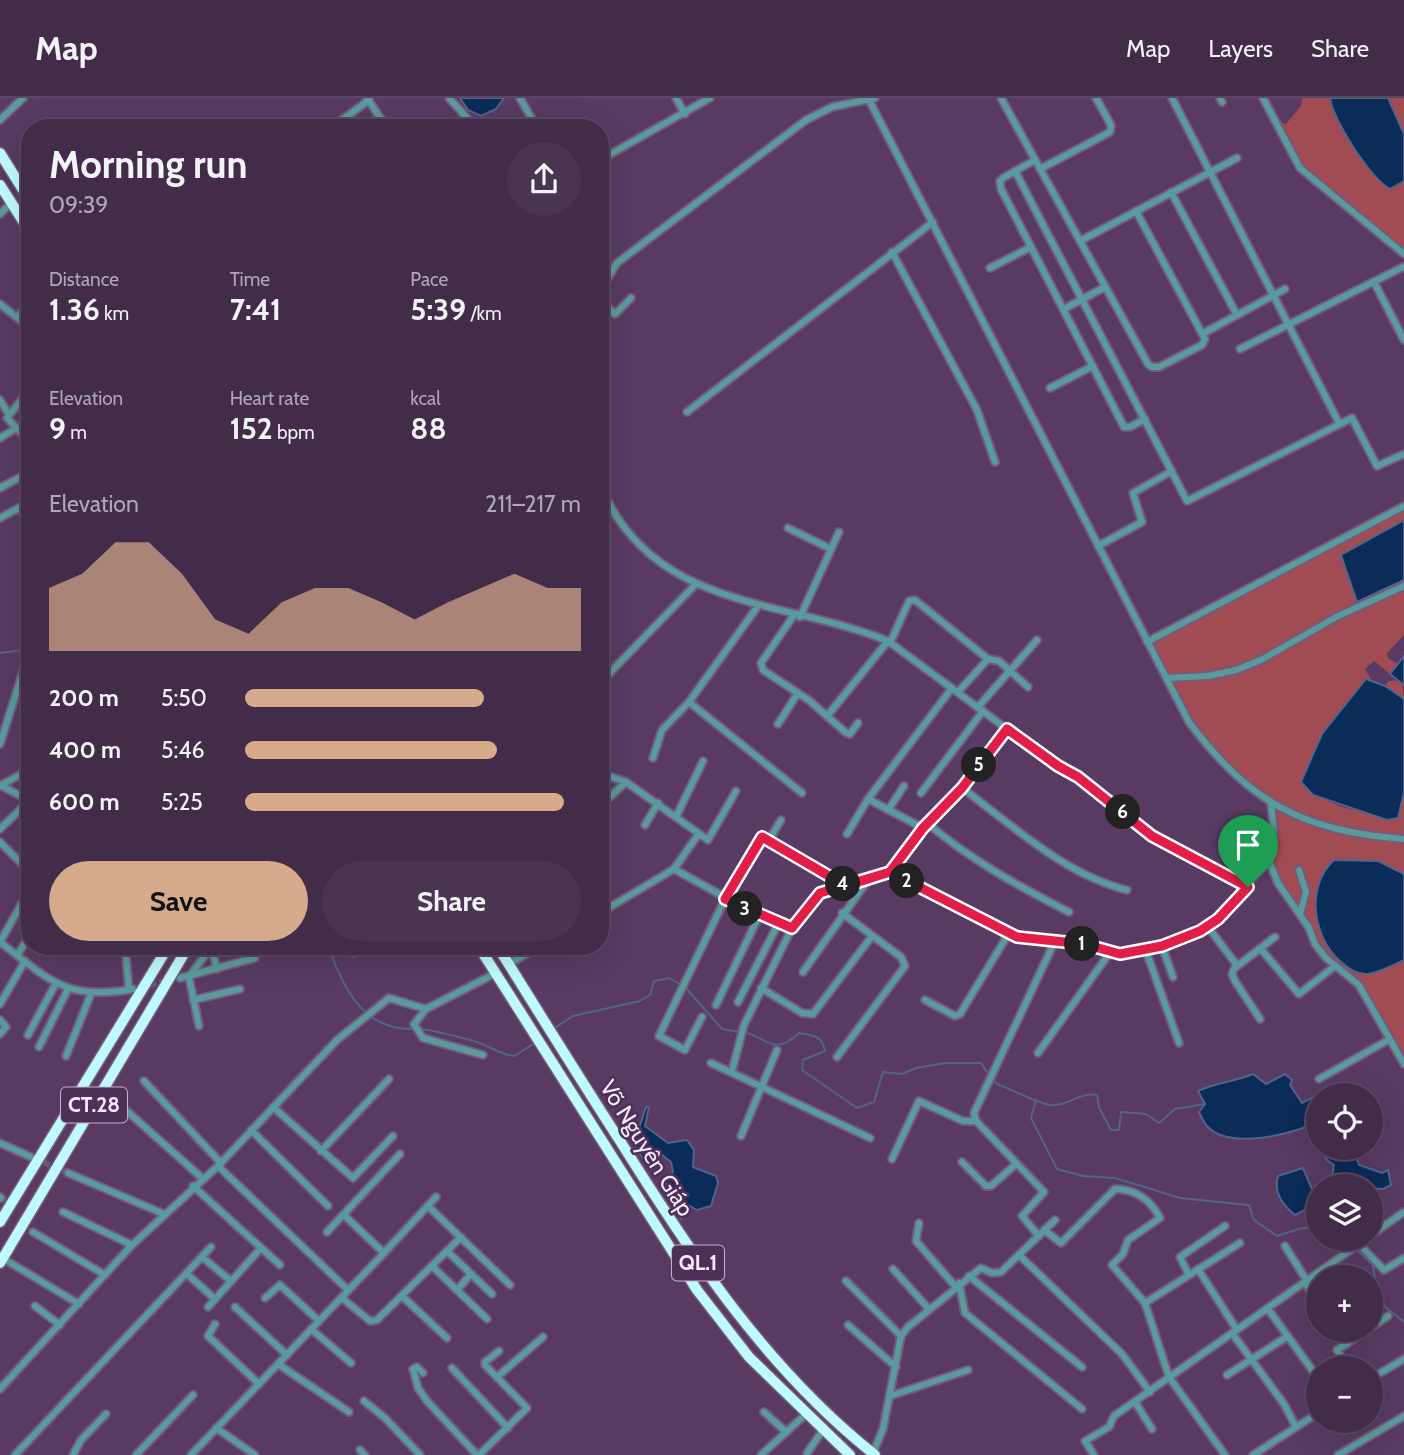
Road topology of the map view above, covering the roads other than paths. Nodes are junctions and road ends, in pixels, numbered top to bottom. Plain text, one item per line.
1 (23, 98) edge
2 (449, 98) edge
3 (520, 98) edge
4 (676, 98) edge
5 (710, 98) edge
6 (1001, 98) edge
7 (1096, 98) edge
8 (1172, 98) edge
9 (1263, 98) edge
10 (368, 99) edge
11 (871, 99) edge
12 (685, 114) junction
13 (342, 119) edge
14 (381, 119) edge
15 (468, 119) edge
16 (532, 119) edge
17 (0, 120) edge
18 (0, 153) edge
19 (609, 155) edge
20 (1237, 158) dead end
21 (1035, 160) junction
22 (1040, 169) junction
23 (1015, 171) junction
24 (1210, 172) junction
25 (0, 185) edge
26 (21, 187) edge
27 (1171, 192) junction
28 (12, 203) junction
29 (1136, 211) junction
30 (0, 215) edge
31 (21, 218) edge
32 (933, 222) junction
33 (1080, 241) junction
34 (1031, 247) junction
35 (892, 252) junction
36 (1404, 254) edge
37 (1403, 267) edge
38 (990, 268) dead end
39 (609, 276) edge
40 (1374, 282) junction
41 (1105, 286) junction
42 (1284, 289) dead end
43 (1273, 295) junction
44 (631, 298) dead end
45 (1082, 299) junction
46 (0, 304) edge
47 (609, 308) edge
48 (1064, 309) junction
49 (21, 313) edge
50 (1237, 315) junction
51 (18, 316) junction
52 (21, 319) edge
53 (1288, 324) junction
54 (1202, 334) junction
55 (1404, 340) edge
56 (1240, 349) dead end
57 (1093, 366) junction
58 (1051, 388) dead end
59 (21, 399) edge
60 (0, 400) edge
61 (687, 412) dead end
62 (8, 413) junction
63 (1145, 419) junction
64 (1339, 423) junction
65 (15, 429) junction
66 (21, 434) edge
67 (0, 438) edge
68 (1404, 454) edge
69 (995, 462) dead end
70 (1172, 471) junction
71 (21, 477) edge
72 (0, 488) edge
73 (609, 500) edge
74 (1404, 506) edge
75 (21, 507) edge
76 (0, 518) edge
77 (789, 528) dead end
78 (839, 532) dead end
79 (1098, 546) junction
80 (831, 549) junction
81 (696, 584) junction
82 (1404, 586) edge
83 (758, 606) junction
84 (797, 616) junction
85 (1037, 640) dead end
86 (889, 642) junction
87 (1147, 642) junction
88 (988, 659) junction
89 (1009, 671) junction
90 (609, 674) edge
91 (21, 678) edge
92 (1167, 678) junction
93 (1028, 687) dead end
94 (955, 690) junction
95 (798, 693) junction
96 (688, 702) junction
97 (980, 709) junction
98 (828, 715) junction
99 (858, 723) dead end
100 (778, 724) dead end
101 (1007, 729) junction
102 (0, 744) edge
103 (653, 758) dead end
104 (703, 761) dead end
105 (21, 774) edge
106 (609, 776) edge
107 (626, 782) junction
108 (1, 786) edge
109 (904, 786) dead end
110 (962, 788) junction
111 (736, 791) dead end
112 (802, 793) dead end
113 (920, 793) dead end
114 (21, 797) edge
115 (609, 798) edge
116 (867, 799) junction
117 (658, 803) junction
118 (1271, 803) junction
119 (21, 809) edge
120 (888, 810) junction
121 (676, 817) junction
122 (781, 820) dead end
123 (645, 825) dead end
124 (925, 826) junction
125 (0, 829) edge
126 (847, 834) dead end
127 (698, 835) junction
128 (1404, 839) edge
129 (769, 840) junction
130 (0, 842) edge
131 (1269, 861) junction
132 (21, 863) edge
133 (674, 869) junction
134 (1299, 870) dead end
135 (890, 872) junction
136 (868, 880) junction
137 (846, 886) junction
138 (1248, 887) junction
139 (1127, 890) dead end
140 (725, 899) junction
141 (21, 904) edge
142 (609, 908) edge
143 (1069, 912) dead end
144 (842, 913) junction
145 (1300, 914) junction
146 (759, 916) junction
147 (778, 924) junction
148 (1208, 927) junction
149 (792, 928) junction
150 (1009, 933) junction
151 (872, 936) junction
152 (1275, 937) dead end
153 (1055, 941) junction
154 (0, 942) edge
155 (1162, 946) junction
156 (1260, 948) junction
157 (21, 949) edge
158 (1111, 951) junction
159 (1146, 951) junction
160 (17, 955) junction
161 (126, 955) edge
162 (163, 955) edge
163 (183, 955) edge
164 (205, 955) edge
165 (213, 955) edge
166 (484, 955) edge
167 (503, 955) edge
168 (524, 955) edge
169 (255, 958) dead end
170 (25, 961) junction
171 (508, 964) junction
172 (1335, 966) junction
173 (1236, 967) junction
174 (217, 969) junction
175 (803, 972) dead end
176 (495, 973) junction
177 (189, 977) junction
178 (1172, 977) dead end
179 (180, 978) tunnel mouth
180 (56, 983) junction
181 (761, 988) junction
182 (68, 989) junction
183 (240, 989) dead end
184 (91, 994) junction
185 (193, 1000) junction
186 (925, 1000) dead end
187 (738, 1002) dead end
188 (0, 1004) edge
189 (716, 1005) dead end
190 (426, 1009) junction
191 (702, 1017) dead end
192 (1260, 1019) dead end
193 (0, 1020) edge
194 (199, 1026) dead end
195 (0, 1034) edge
196 (28, 1035) dead end
197 (1390, 1040) junction
198 (1179, 1043) dead end
199 (39, 1047) dead end
200 (777, 1050) dead end
201 (1038, 1053) dead end
202 (483, 1055) dead end
203 (66, 1056) dead end
204 (838, 1057) dead end
205 (711, 1063) dead end
206 (1404, 1064) edge
207 (732, 1071) junction
208 (389, 1079) dead end
209 (1319, 1079) dead end
210 (144, 1081) dead end
211 (762, 1085) junction
212 (119, 1104) dead end
213 (273, 1107) junction
214 (976, 1121) junction
215 (251, 1130) junction
216 (393, 1136) dead end
217 (741, 1136) dead end
218 (870, 1138) dead end
219 (0, 1143) edge
220 (321, 1151) junction
221 (400, 1154) dead end
222 (31, 1157) tunnel mouth
223 (892, 1159) dead end
224 (962, 1162) dead end
225 (219, 1164) junction
226 (1016, 1164) junction
227 (68, 1173) tunnel mouth
228 (202, 1178) junction
229 (193, 1186) junction
230 (436, 1197) dead end
231 (328, 1206) dead end
232 (428, 1206) junction
233 (63, 1212) dead end
234 (1404, 1212) edge
235 (164, 1214) junction
236 (344, 1215) junction
237 (1055, 1220) dead end
238 (0, 1222) edge
239 (919, 1223) dead end
240 (1225, 1226) dead end
241 (1383, 1227) edge
242 (33, 1232) dead end
243 (327, 1232) dead end
244 (1041, 1233) junction
245 (461, 1237) junction
246 (1240, 1243) dead end
247 (132, 1245) junction
248 (1285, 1246) dead end
249 (211, 1247) dead end
250 (261, 1248) junction
251 (447, 1251) junction
252 (1350, 1251) edge
253 (1366, 1251) edge
254 (384, 1253) junction
255 (1020, 1256) junction
256 (202, 1257) junction
257 (1404, 1258) edge
258 (5, 1263) edge
259 (280, 1265) dead end
260 (1330, 1265) edge
261 (433, 1267) junction
262 (893, 1269) dead end
263 (1198, 1269) junction
264 (187, 1274) junction
265 (471, 1274) junction
266 (105, 1275) junction
267 (1189, 1275) junction
268 (969, 1276) junction
269 (231, 1281) junction
270 (846, 1281) dead end
271 (1306, 1282) joint
272 (510, 1284) dead end
273 (957, 1284) junction
274 (348, 1290) junction
275 (457, 1290) junction
276 (492, 1294) dead end
277 (403, 1297) junction
278 (265, 1298) dead end
279 (342, 1298) junction
280 (215, 1299) junction
281 (1144, 1303) junction
282 (79, 1304) junction
283 (35, 1306) dead end
284 (208, 1307) dead end
285 (234, 1307) dead end
286 (928, 1308) junction
287 (1268, 1308) junction
288 (1388, 1316) dead end
289 (487, 1319) dead end
290 (1383, 1319) edge
291 (319, 1321) junction
292 (215, 1324) dead end
293 (60, 1325) junction
294 (848, 1325) dead end
295 (311, 1329) junction
296 (1235, 1331) junction
297 (901, 1336) junction
298 (1288, 1336) junction
299 (543, 1337) dead end
300 (447, 1338) dead end
301 (1349, 1342) edge
302 (1346, 1344) joint
303 (499, 1351) dead end
304 (287, 1355) junction
305 (1341, 1356) edge
306 (1404, 1359) edge
307 (1252, 1360) junction
308 (1306, 1361) edge
309 (351, 1363) dead end
310 (278, 1364) junction
311 (896, 1367) junction
312 (1082, 1367) dead end
313 (452, 1368) dead end
314 (968, 1370) dead end
315 (1383, 1371) edge
316 (423, 1373) dead end
317 (1227, 1376) dead end
318 (497, 1377) junction
319 (1169, 1377) junction
320 (260, 1384) junction
321 (0, 1389) edge
322 (1150, 1392) junction
323 (193, 1395) dead end
324 (890, 1396) junction
325 (364, 1401) dead end
326 (1135, 1402) junction
327 (1082, 1409) dead end
328 (349, 1412) dead end
329 (764, 1412) dead end
330 (106, 1414) dead end
331 (806, 1414) junction
332 (1404, 1416) edge
333 (1306, 1421) edge
334 (1296, 1427) junction
335 (216, 1428) junction
336 (508, 1428) junction
337 (1152, 1429) dead end
338 (822, 1430) junction
339 (785, 1431) junction
340 (807, 1453) edge
341 (874, 1454) edge
342 (15, 1455) edge
343 (74, 1455) edge
344 (136, 1455) edge
345 (191, 1455) edge
346 (255, 1455) edge
347 (420, 1455) edge
348 (478, 1455) edge
349 (761, 1455) edge
350 (850, 1455) edge
351 (1094, 1455) edge
352 (1224, 1455) edge
353 (1253, 1455) edge
354 (1338, 1455) edge

1 - 17 street
2 - 15 street
3 - 16 street
4 - 12 street
5 - 12 street
6 - 21 street
7 - 22 street
8 - 24 street
9 - 36 street
10 - 13 street
10 - 14 street
11 - 32 street
11 - 39 street
12 - 19 street
18 - 26 highway
20 - 24 street
21 - 22 street
21 - 23 street
22 - 33 street
23 - 34 street
23 - 45 street
24 - 27 street
24 - 43 street
25 - 28 highway
27 - 29 street
27 - 50 street
28 - 30 street
28 - 31 highway
29 - 33 street
29 - 54 street
32 - 35 street
32 - 79 street
33 - 41 street
34 - 38 street
34 - 48 street
35 - 61 street
35 - 69 street
37 - 40 street
40 - 53 street
40 - 55 street
41 - 45 street
41 - 54 street
42 - 43 street
43 - 50 street
43 - 53 street
44 - 47 street
45 - 48 street
45 - 63 street
46 - 51 street
48 - 57 street
49 - 51 street
50 - 54 street
51 - 52 street
53 - 56 street
53 - 64 street
57 - 58 street
57 - 63 street
59 - 62 street
60 - 62 street
62 - 65 street
63 - 70 street
64 - 68 street
64 - 70 street
65 - 66 street
65 - 67 street
70 - 79 street
71 - 72 street
73 - 81 street
74 - 87 street
75 - 76 street
77 - 80 street
78 - 80 street
79 - 87 street
80 - 84 street
81 - 83 street
81 - 90 street
82 - 92 street
83 - 84 street
83 - 96 street
84 - 86 street
84 - 95 street
85 - 89 street
86 - 88 street
86 - 94 street
86 - 98 street
87 - 92 street
88 - 89 street
88 - 94 street
89 - 93 street
89 - 97 street
91 - 102 street
92 - 118 street
94 - 97 street
94 - 116 street
95 - 98 street
95 - 100 street
96 - 103 street
96 - 112 street
97 - 101 street
97 - 113 street
98 - 99 street
101 - 110 street
101 - 138 street
104 - 121 street
105 - 108 street
106 - 107 street
107 - 115 street
107 - 117 street
108 - 114 street
109 - 120 street
110 - 124 street
110 - 139 street
111 - 127 street
116 - 120 street
116 - 126 street
117 - 121 street
117 - 123 street
118 - 128 street
118 - 131 street
119 - 125 street
120 - 124 street
121 - 127 street
122 - 129 street
124 - 135 street
124 - 143 street
127 - 133 street
129 - 137 street
129 - 140 street
130 - 132 street
131 - 138 street
131 - 145 street
133 - 140 street
133 - 142 street
134 - 145 street
135 - 136 street
135 - 150 street
136 - 137 street
136 - 144 street
137 - 149 street
138 - 148 street
140 - 146 street
140 - 191 street
141 - 154 street
144 - 151 street
144 - 175 street
145 - 172 street
146 - 147 street
146 - 189 street
147 - 149 street
147 - 187 street
148 - 155 street
148 - 173 street
149 - 181 street
150 - 153 street
150 - 186 street
151 - 181 street
151 - 204 street
152 - 156 street
153 - 158 street
153 - 214 street
154 - 160 street
155 - 159 street
155 - 178 street
156 - 172 street
156 - 173 street
157 - 160 street
158 - 159 street
158 - 201 street
159 - 198 street
160 - 170 street
161 - 184 street
162 - 238 highway, CT.28
163 - 258 highway, CT.28
164 - 177 street
165 - 174 street
166 - 176 highway, QL.1
167 - 171 highway, QL.1
168 - 171 street
169 - 174 street
170 - 180 street
170 - 188 street
171 - 341 highway, Võ Nguyên Giáp / QL.1
172 - 197 street
173 - 192 street
174 - 177 street
176 - 190 street
176 - 331 highway, Võ Nguyên Giáp / QL.1
177 - 179 street
177 - 185 street
180 - 182 street
180 - 196 street
181 - 207 street
182 - 184 street
182 - 199 street
183 - 185 street
184 - 203 street
185 - 194 street
190 - 202 street
190 - 213 street
193 - 195 street
197 - 206 street
197 - 209 street
200 - 211 street
205 - 207 street
207 - 211 street
208 - 220 street
210 - 225 street
211 - 217 street
211 - 218 street
212 - 228 street
213 - 215 street
213 - 220 street
214 - 223 street
214 - 226 street
215 - 225 street
215 - 231 street
216 - 220 street
219 - 222 street
221 - 236 street
224 - 226 street
225 - 228 street
225 - 274 street
226 - 244 street
227 - 235 street
228 - 229 street
229 - 235 street
229 - 250 street
230 - 232 street
232 - 245 street
232 - 254 street
233 - 247 street
234 - 241 street
235 - 247 street
236 - 243 street
236 - 254 street
237 - 244 street
239 - 273 street
240 - 267 street
242 - 266 street
244 - 255 street
244 - 281 street
245 - 251 street
245 - 272 street
246 - 263 street
247 - 266 street
248 - 271 street
249 - 256 street
250 - 259 street
250 - 269 street
251 - 261 street
251 - 265 street
252 - 260 street
253 - 257 street
254 - 274 street
255 - 268 street
255 - 322 street
256 - 264 street
256 - 269 street
258 - 282 street
261 - 275 street
261 - 277 street
262 - 286 street
263 - 267 street
263 - 296 street
264 - 280 street
264 - 342 street
265 - 275 street
265 - 276 street
266 - 282 street
267 - 281 street
268 - 273 street
268 - 312 street
269 - 280 street
270 - 297 street
271 - 287 street
273 - 286 street
273 - 327 street
274 - 279 street
275 - 289 street
277 - 279 street
277 - 300 street
278 - 291 street
279 - 291 street
280 - 284 street
281 - 319 street
282 - 293 street
283 - 293 street
285 - 304 street
286 - 297 street
287 - 296 street
287 - 298 street
288 - 290 street
291 - 295 street
292 - 320 street
293 - 321 street
294 - 311 street
295 - 304 street
295 - 309 street
296 - 307 street
296 - 319 street
297 - 311 street
298 - 307 street
298 - 308 street
299 - 318 street
301 - 302 street
302 - 305 street
303 - 318 street
304 - 310 street
306 - 315 street
307 - 317 street
307 - 334 street
310 - 320 street
310 - 328 street
311 - 324 street
313 - 336 street
314 - 324 street
316 - 348 street
318 - 336 street
319 - 322 street
319 - 352 street
320 - 335 street
322 - 326 street
323 - 344 street
324 - 341 street
325 - 347 street
326 - 337 street
326 - 351 street
329 - 339 street
330 - 343 street
331 - 338 highway, Võ Nguyên Giáp / QL.1
331 - 339 street
332 - 354 street
333 - 334 street
334 - 353 street
335 - 345 street
335 - 346 street
336 - 348 street
338 - 340 street
338 - 350 highway, Võ Nguyên Giáp / QL.1
339 - 349 street

